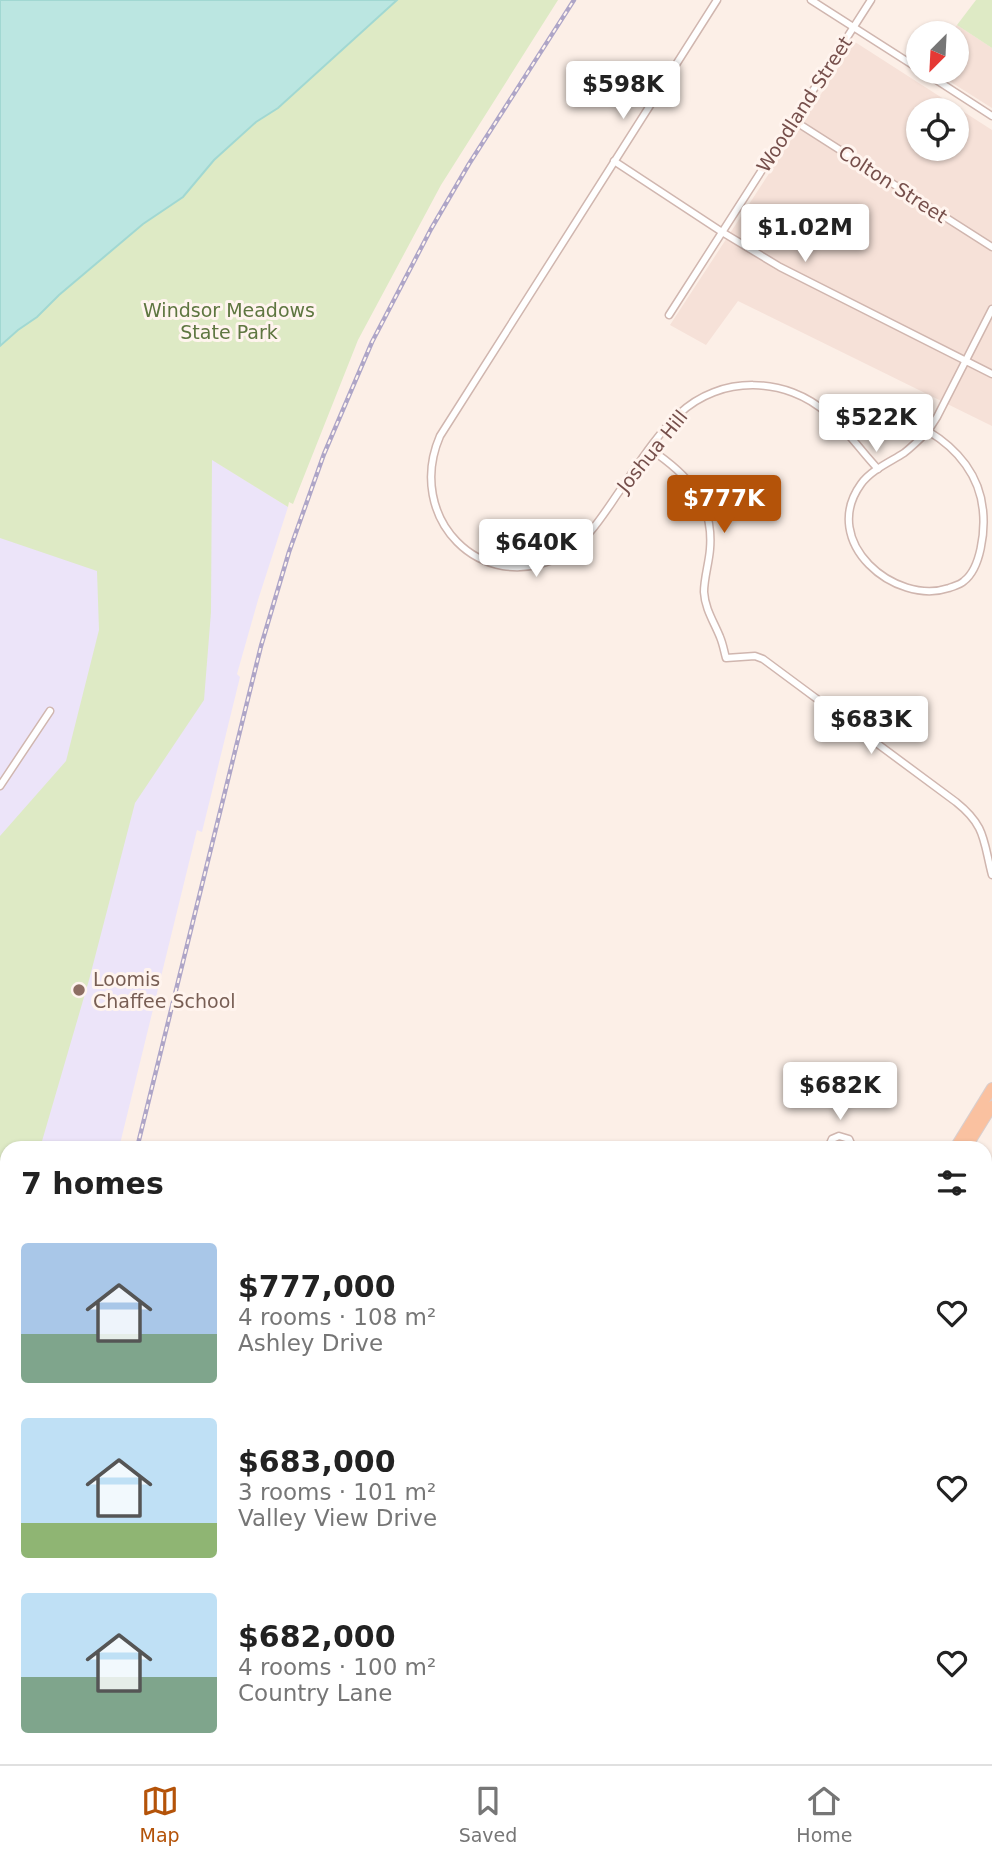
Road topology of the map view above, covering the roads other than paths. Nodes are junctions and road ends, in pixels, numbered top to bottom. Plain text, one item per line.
1 (717, 0) edge
2 (811, 0) edge
3 (871, 0) edge
4 (854, 27) junction
5 (906, 61) edge
6 (943, 84) edge
7 (992, 116) edge
8 (793, 120) junction
9 (614, 161) junction
10 (722, 232) junction
11 (992, 247) edge
12 (992, 309) edge
13 (669, 315) dead end
14 (965, 360) junction
15 (992, 374) edge
16 (928, 431) junction
17 (650, 449) junction
18 (878, 469) junction
19 (50, 711) dead end
20 (0, 786) edge
21 (992, 875) edge
22 (992, 1088) edge
23 (992, 1106) edge
24 (831, 1141) edge
25 (850, 1141) edge
26 (959, 1141) edge
27 (970, 1141) edge

1 - 9 street, Joshua Hill
2 - 4 street
3 - 4 street, Woodland Street
4 - 5 street
4 - 8 street, Woodland Street
6 - 7 street
8 - 10 street, Woodland Street
8 - 11 street, Colton Street
9 - 10 street
9 - 17 street, Joshua Hill
10 - 13 street, Woodland Street
10 - 14 street
12 - 14 street
14 - 15 street
14 - 16 street
16 - 18 street
16 - 18 street
17 - 18 street, Joshua Hill
17 - 21 street
19 - 20 street
22 - 26 main road
23 - 27 main road
24 - 25 street

